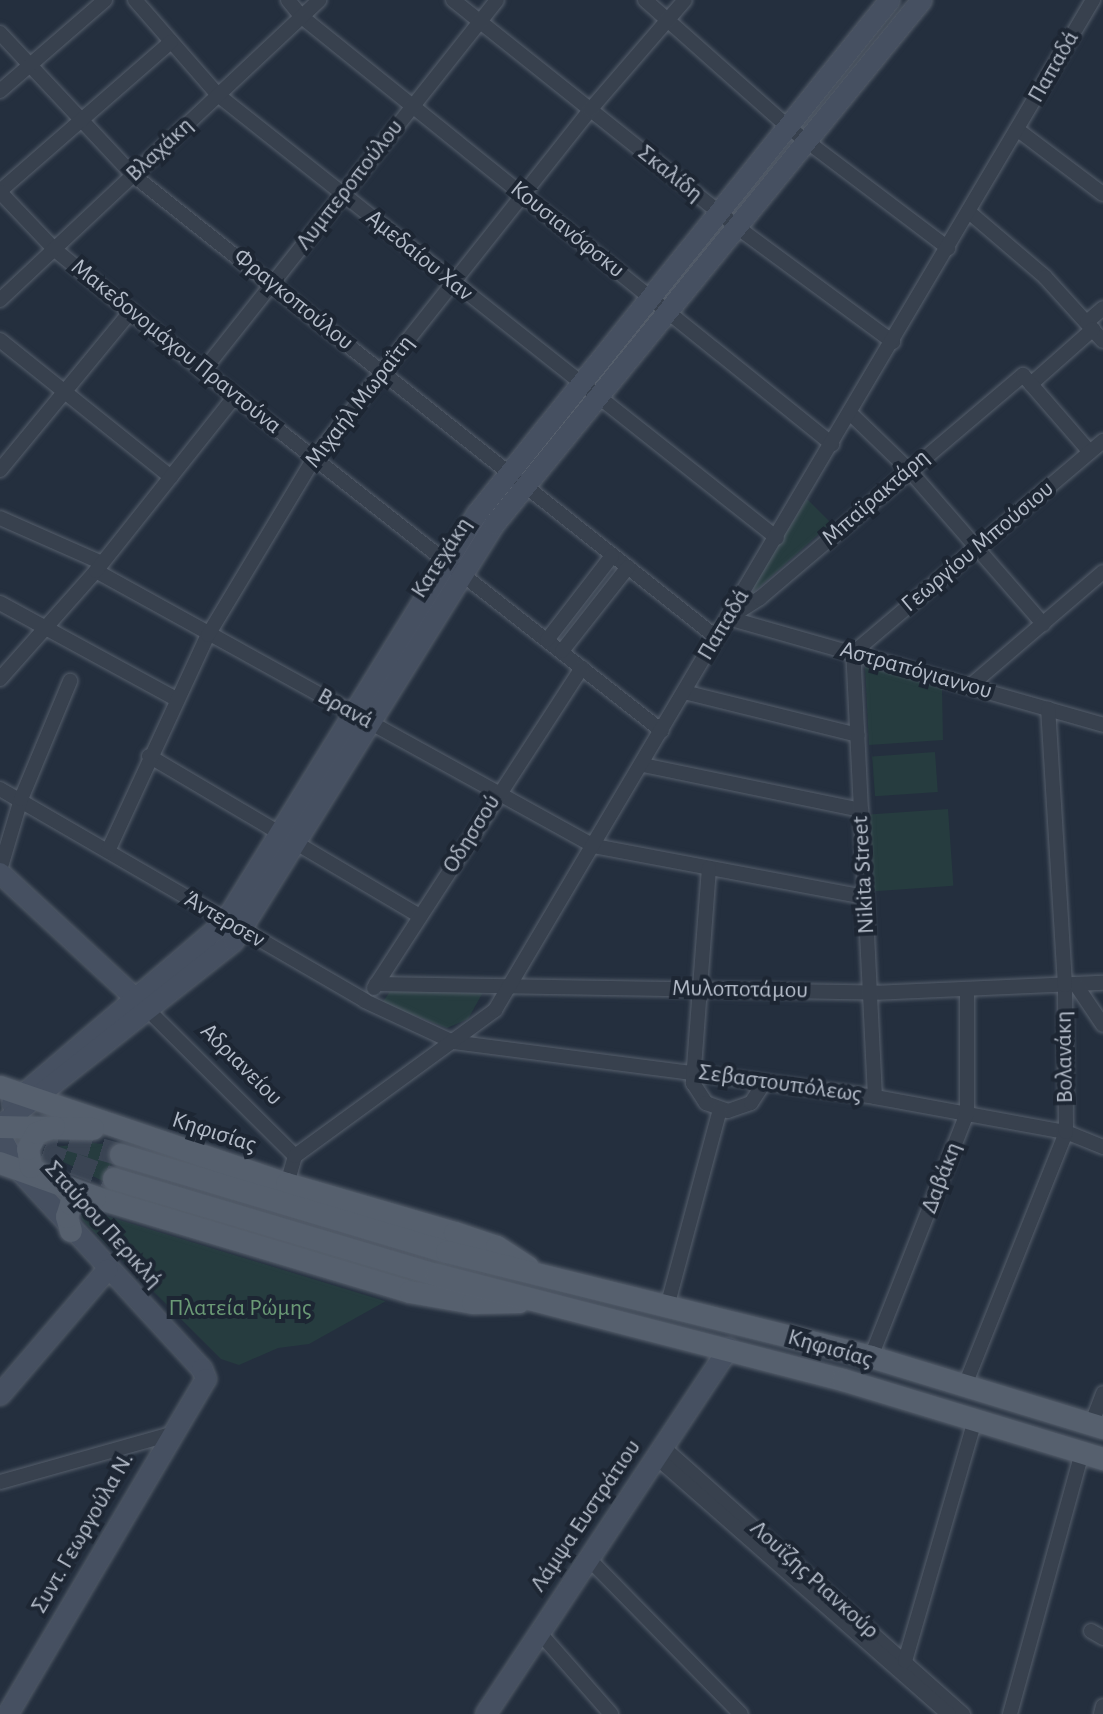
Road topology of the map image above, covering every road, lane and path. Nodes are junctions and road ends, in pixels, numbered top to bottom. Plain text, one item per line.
1 (105, 0) edge
2 (135, 0) edge
3 (288, 0) edge
4 (319, 0) edge
5 (453, 0) edge
6 (497, 0) edge
7 (645, 0) edge
8 (685, 0) edge
9 (890, 0) edge
10 (922, 0) edge
11 (1093, 0) edge
12 (666, 16) junction
13 (302, 17) junction
14 (479, 22) junction
15 (0, 33) edge
16 (171, 42) junction
17 (28, 66) junction
18 (0, 91) edge
19 (218, 95) junction
20 (413, 106) junction
21 (590, 110) junction
22 (80, 122) junction
23 (788, 127) junction
24 (1018, 130) junction
25 (806, 142) junction
26 (133, 175) junction
27 (0, 191) edge
28 (342, 194) junction
29 (1103, 194) edge
30 (523, 195) junction
31 (969, 212) junction
32 (720, 214) junction
33 (737, 227) junction
34 (948, 248) junction
35 (54, 249) junction
36 (272, 283) junction
37 (453, 283) junction
38 (0, 300) edge
39 (660, 305) junction
40 (1103, 308) edge
41 (131, 311) junction
42 (1094, 331) edge
43 (0, 340) edge
44 (893, 342) junction
45 (203, 371) junction
46 (382, 372) junction
47 (1027, 380) junction
48 (66, 392) junction
49 (590, 392) junction
50 (235, 396) junction
51 (850, 413) junction
52 (1103, 441) edge
53 (832, 444) junction
54 (1090, 452) junction
55 (315, 457) junction
56 (908, 469) junction
57 (0, 470) edge
58 (171, 477) junction
59 (520, 479) junction
60 (0, 518) edge
61 (777, 538) junction
62 (977, 548) junction
63 (612, 556) junction
64 (453, 566) junction
65 (99, 567) junction
66 (628, 567) junction
67 (1103, 572) edge
68 (0, 603) edge
69 (728, 618) junction
70 (1043, 624) junction
71 (45, 628) junction
72 (208, 635) junction
73 (716, 637) junction
74 (547, 640) junction
75 (562, 651) junction
76 (853, 653) junction
77 (582, 668) junction
78 (0, 679) edge
79 (70, 681) dead end
80 (970, 686) junction
81 (684, 692) junction
82 (176, 699) junction
83 (1048, 709) junction
84 (361, 718) junction
85 (1102, 723) edge
86 (662, 731) junction
87 (858, 735) junction
88 (149, 756) junction
89 (643, 765) junction
90 (0, 789) edge
91 (498, 793) junction
92 (21, 799) junction
93 (861, 810) junction
94 (290, 837) junction
95 (594, 846) junction
96 (108, 851) junction
97 (709, 868) junction
98 (1, 876) edge
99 (865, 897) junction
100 (420, 916) junction
101 (234, 926) junction
102 (1103, 983) edge
103 (376, 984) junction
104 (509, 984) junction
105 (1070, 985) junction
106 (700, 989) junction
107 (967, 990) junction
108 (870, 993) junction
109 (365, 1001) junction
110 (142, 1005) junction
111 (1103, 1025) edge
112 (453, 1042) junction
113 (691, 1072) junction
114 (764, 1083) junction
115 (18, 1095) edge
116 (875, 1097) junction
117 (720, 1109) junction
118 (967, 1113) junction
119 (0, 1126) edge
120 (55, 1127) junction
121 (127, 1132) junction
122 (1066, 1132) junction
123 (0, 1135) edge
124 (1103, 1147) edge
125 (121, 1155) tunnel mouth
126 (295, 1156) junction
127 (9, 1166) edge
128 (46, 1179) junction
129 (114, 1179) tunnel mouth
130 (287, 1184) junction
131 (97, 1198) junction
132 (71, 1231) junction
133 (107, 1270) junction
134 (546, 1278) junction
135 (540, 1301) junction
136 (667, 1307) junction
137 (729, 1348) junction
138 (871, 1357) junction
139 (206, 1379) joint
140 (965, 1385) junction
141 (1103, 1393) edge
142 (0, 1395) edge
143 (975, 1420) junction
144 (1097, 1426) edge
145 (171, 1434) junction
146 (660, 1452) junction
147 (1093, 1456) edge
148 (0, 1482) edge
149 (589, 1559) junction
150 (539, 1632) junction
151 (905, 1661) junction
152 (1103, 1706) edge
153 (490, 1712) edge
154 (8, 1714) edge
155 (611, 1714) edge
156 (741, 1714) edge
157 (949, 1714) edge
158 (963, 1714) edge
159 (1010, 1714) edge
160 (1101, 1714) edge

1 - 17 street
2 - 16 street, Αμεδαίου Χαν
3 - 13 street, Κουσιανόφσκυ
4 - 13 street, Βλαχάκη
5 - 14 street, Σκαλίδη
6 - 14 street, Λυμπεροπούλου
7 - 12 street
8 - 12 street, Μιχαήλ Μωραΐτη
9 - 23 main road, Κατεχάκη
10 - 25 main road, Κατεχάκη
11 - 24 street, Παπαδά
12 - 21 street, Μιχαήλ Μωραΐτη
12 - 23 street
13 - 19 street, Βλαχάκη
13 - 20 street, Κουσιανόφσκυ
14 - 20 street, Λυμπεροπούλου
14 - 21 street, Σκαλίδη
15 - 17 street, Φραγκοπούλου
16 - 19 street, Αμεδαίου Χαν
16 - 22 street
17 - 18 street
17 - 22 street, Φραγκοπούλου
19 - 26 street, Βλαχάκη
19 - 28 street, Αμεδαίου Χαν
20 - 28 street, Λυμπεροπούλου
20 - 30 street, Κουσιανόφσκυ
21 - 30 street, Μιχαήλ Μωραΐτη
21 - 32 street, Σκαλίδη
22 - 26 street, Φραγκοπούλου
22 - 27 street
23 - 25 street
23 - 32 main road, Κατεχάκη
24 - 29 street
24 - 31 street, Παπαδά
25 - 33 main road, Κατεχάκη
25 - 34 street
26 - 35 street, Βλαχάκη
26 - 36 street, Φραγκοπούλου
27 - 35 street, Μακεδονομάχου Πραντούνα
28 - 36 street, Λυμπεροπούλου
28 - 37 street, Αμεδαίου Χαν
30 - 37 street, Μιχαήλ Μωραΐτη
30 - 39 street, Κουσιανόφσκυ
31 - 34 street, Παπαδά
31 - 42 street
32 - 33 street, Σκαλίδη
32 - 39 main road, Κατεχάκη
33 - 39 main road, Κατεχάκη
33 - 44 street, Σκαλίδη
34 - 44 street, Παπαδά
35 - 38 street, Βλαχάκη
35 - 41 street, Μακεδονομάχου Πραντούνα
36 - 45 street, Λυμπεροπούλου
36 - 46 street, Φραγκοπούλου
37 - 46 street, Μιχαήλ Μωραΐτη
37 - 49 street, Αμεδαίου Χαν
39 - 49 main road, Κατεχάκη
39 - 53 street, Κουσιανόφσκυ
40 - 42 street, Μπαϊρακτάρη
41 - 45 street, Μακεδονομάχου Πραντούνα
41 - 48 street
42 - 47 street, Μπαϊρακτάρη
43 - 48 street
44 - 51 street, Παπαδά
45 - 50 street, Μακεδονομάχου Πραντούνα
46 - 55 street, Μιχαήλ Μωραΐτη
46 - 59 street, Φραγκοπούλου
47 - 54 street
47 - 56 street, Μπαϊρακτάρη
48 - 57 street
48 - 58 street
49 - 59 main road, Κατεχάκη
49 - 61 street, Αμεδαίου Χαν
50 - 55 street, Μακεδονομάχου Πραντούνα
50 - 58 street
51 - 53 street, Παπαδά
51 - 56 street
52 - 54 street, Γεωργίου Μπούσιου
53 - 61 street, Παπαδά
54 - 62 street, Γεωργίου Μπούσιου
55 - 64 street, Μακεδονομάχου Πραντούνα
55 - 72 street, Μιχαήλ Μωραΐτη
56 - 62 street
56 - 69 street, Μπαϊρακτάρη
58 - 65 street
59 - 63 street, Φραγκοπούλου
59 - 64 main road, Κατεχάκη
60 - 65 street, Βρανά
61 - 69 street, Παπαδά
62 - 70 street
62 - 76 street, Γεωργίου Μπούσιου
63 - 66 street, Φραγκοπούλου
63 - 74 street
64 - 74 street, Μακεδονομάχου Πραντούνα
64 - 84 main road, Κατεχάκη
65 - 71 street
65 - 72 street, Βρανά
66 - 73 street, Φραγκοπούλου
66 - 75 street
67 - 70 street
68 - 71 street
69 - 73 street, Παπαδά
69 - 76 street, Αστραπόγιαννου
70 - 80 street
71 - 78 street
71 - 82 street
72 - 82 street, Μιχαήλ Μωραΐτη
72 - 84 street, Βρανά
73 - 81 street, Παπαδά
74 - 75 street, Μακεδονομάχου Πραντούνα
75 - 77 street, Μακεδονομάχου Πραντούνα
76 - 80 street, Αστραπόγιαννου
76 - 87 street, Nikita Street
77 - 86 street, Μακεδονομάχου Πραντούνα
77 - 91 street, Οδησσού
79 - 92 street
80 - 83 street, Αστραπόγιαννου
81 - 86 street, Παπαδά
81 - 87 street
82 - 88 street, Μιχαήλ Μωραΐτη
83 - 85 street, Αστραπόγιαννου
83 - 105 street, Βολανάκη
84 - 91 street, Βρανά
84 - 94 main road, Κατεχάκη
86 - 89 street, Παπαδά
87 - 93 street, Nikita Street
88 - 94 street
88 - 96 street, Μιχαήλ Μωραΐτη
89 - 93 street
89 - 95 street, Παπαδά
90 - 92 street, Άντερσεν
91 - 95 street, Βρανά
91 - 100 street, Οδησσού
92 - 96 street, Άντερσεν
92 - 98 street
93 - 99 street, Nikita Street
94 - 100 street
94 - 101 main road, Κατεχάκη
95 - 97 street, Βρανά
95 - 104 street, Παπαδά
96 - 101 street, Άντερσεν
97 - 99 street, Βρανά
97 - 106 street
98 - 110 main road, Αδριανείου
99 - 108 street, Nikita Street
100 - 103 street, Οδησσού
101 - 109 street, Άντερσεν
101 - 110 main road, Κατεχάκη
102 - 105 street, Μυλοποτάμου
103 - 104 street, Μυλοποτάμου
103 - 109 street, Οδησσού
104 - 106 street, Μυλοποτάμου
104 - 112 street, Παπαδά
105 - 107 street, Μυλοποτάμου
105 - 111 street
105 - 122 street, Βολανάκη
106 - 108 street, Μυλοποτάμου
106 - 113 street
107 - 108 street, Μυλοποτάμου
107 - 118 street, Δαβάκη
108 - 116 street, Nikita Street
109 - 112 street, Άντερσεν
110 - 115 main road, Κατεχάκη
110 - 126 street, Αδριανείου
112 - 113 street, Σεβαστουπόλεως
112 - 126 street, Παπαδά
113 - 114 street, Σεβαστουπόλεως
113 - 117 street
114 - 116 street, Σεβαστουπόλεως
114 - 117 street
115 - 119 main road, Κατεχάκη
115 - 121 main road, Κηφισίας
116 - 118 street, Σεβαστουπόλεως
117 - 136 street
118 - 122 street, Σεβαστουπόλεως
118 - 138 street, Δαβάκη
119 - 120 main road
120 - 121 main road
120 - 128 main road
121 - 130 main road, Κηφισίας
122 - 124 street, Σεβαστουπόλεως
122 - 140 street, Βολανάκη
123 - 127 main road, Σταύρου Περικλή
125 - 134 main road, Κηφισίας
126 - 130 street
127 - 128 main road, Κηφισίας
127 - 132 main road, Σταύρου Περικλή
128 - 131 main road, Κηφισίας
129 - 135 main road, Κηφισίας
130 - 134 main road, Κηφισίας
131 - 132 main road
131 - 135 main road, Κηφισίας
132 - 133 main road, Σταύρου Περικλή
133 - 139 main road, Σταύρου Περικλή
133 - 142 main road
134 - 136 main road, Κηφισίας
135 - 137 main road, Κηφισίας
136 - 138 main road, Κηφισίας
137 - 143 main road, Κηφισίας
137 - 146 main road, Λάμψα Ευστράτιου
138 - 140 main road, Κηφισίας
139 - 145 main road, Συντ. Γεωργούλα Ν.
140 - 144 main road, Κηφισίας
141 - 144 street
143 - 147 main road, Κηφισίας
143 - 151 street
145 - 148 street
145 - 154 main road, Συντ. Γεωργούλα Ν.
146 - 149 main road, Λάμψα Ευστράτιου
146 - 151 street, Λουΐζης Ριανκούρ
146 - 157 street, Λουΐζης Ριανκούρ
147 - 159 street
149 - 150 main road, Λάμψα Ευστράτιου
149 - 156 street
150 - 153 main road, Λάμψα Ευστράτιου
150 - 155 street
151 - 158 street, Λουΐζης Ριανκούρ
152 - 160 street

